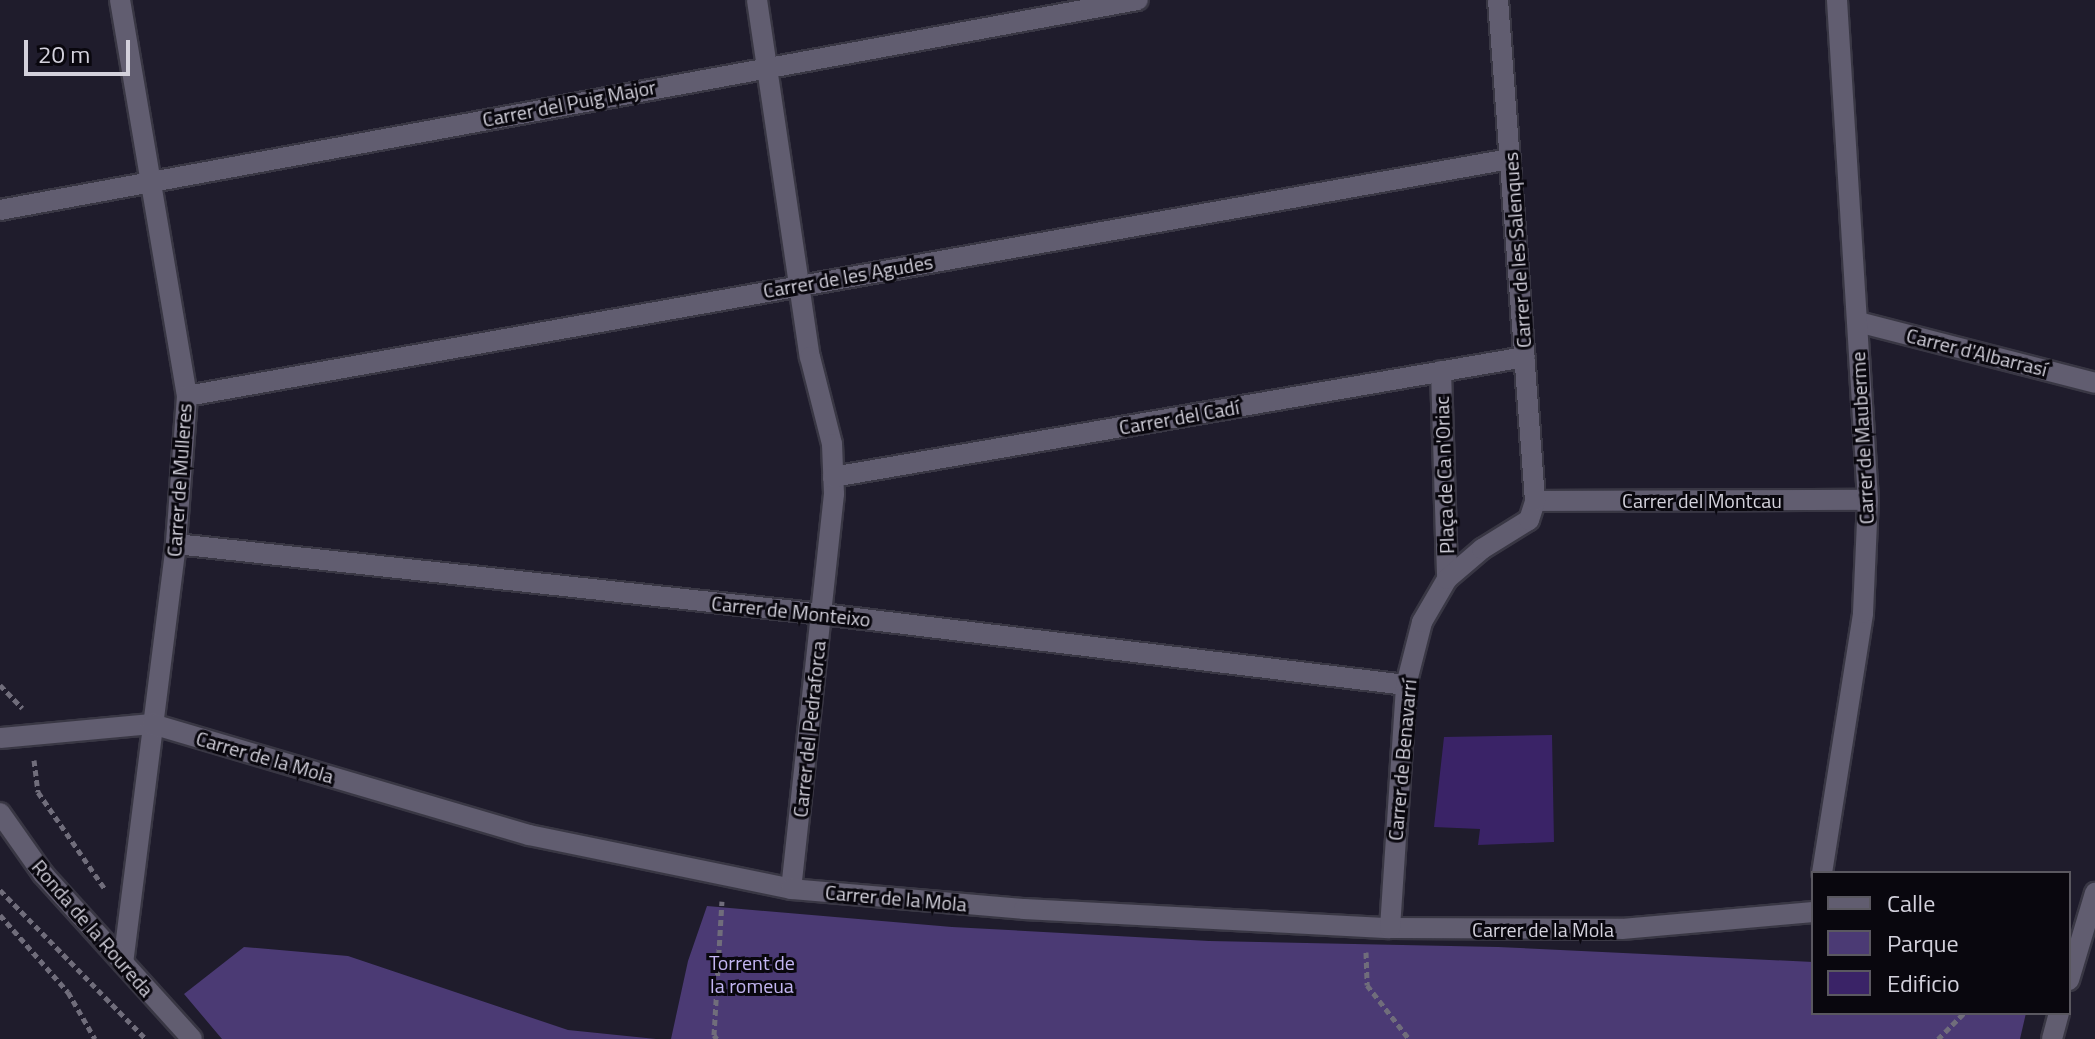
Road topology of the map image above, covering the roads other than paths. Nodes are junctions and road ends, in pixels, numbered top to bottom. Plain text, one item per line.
1 (120, 0) edge
2 (757, 0) edge
3 (1138, 0) edge
4 (1498, 0) edge
5 (1837, 0) edge
6 (767, 66) junction
7 (1510, 159) junction
8 (149, 182) junction
9 (0, 210) edge
10 (799, 284) junction
11 (1858, 322) junction
12 (1525, 357) junction
13 (1441, 371) junction
14 (2095, 383) edge
15 (187, 396) junction
16 (833, 477) junction
17 (1868, 500) junction
18 (1535, 501) junction
19 (176, 544) junction
20 (1447, 579) junction
21 (822, 614) junction
22 (1406, 685) junction
23 (152, 724) junction
24 (0, 738) edge
25 (0, 813) edge
26 (1822, 871) edge
27 (791, 889) junction
28 (2095, 893) edge
29 (1811, 912) edge
30 (1390, 928) junction
31 (2080, 959) edge
32 (123, 963) junction
33 (2058, 1015) edge
34 (192, 1039) edge
35 (2052, 1039) edge

1 - 8 street, Carrer de Mulleres
2 - 6 street, Carrer del Pedraforca
3 - 6 street, Carrer del Puig Major
4 - 7 street, Carrer de les Salenques
5 - 11 street, Carrer de Mauberme
6 - 8 street, Carrer del Puig Major
6 - 10 street, Carrer del Pedraforca
7 - 10 street, Carrer de les Agudes
7 - 12 street, Carrer de les Salenques
8 - 9 street, Carrer del Puig Major
8 - 15 street, Carrer de Mulleres
10 - 15 street, Carrer de les Agudes
10 - 16 street, Carrer del Pedraforca
11 - 14 street, Carrer d'Albarrasí
11 - 17 street, Carrer de Mauberme
12 - 13 street, Carrer del Cadí
12 - 18 street, Carrer de les Salenques
13 - 16 street, Carrer del Cadí
13 - 20 street, Plaça de Ca n'Oriac
15 - 19 street, Carrer de Mulleres
16 - 21 street, Carrer del Pedraforca
17 - 18 street, Carrer del Montcau
17 - 26 street, Carrer de Mauberme
18 - 20 street, Carrer de Benavarrí
19 - 21 street, Carrer de Monteixo
19 - 23 street, Carrer de Mulleres
20 - 22 street, Carrer de Benavarrí
21 - 22 street, Carrer de Monteixo
21 - 27 street, Carrer del Pedraforca
22 - 30 street, Carrer de Benavarrí
23 - 24 street, Carrer de la Mola
23 - 27 street, Carrer de la Mola
23 - 32 street, Carrer de Mulleres
25 - 32 street, Ronda de la Roureda
27 - 30 street, Carrer de la Mola
28 - 31 street
29 - 30 street, Carrer de la Mola
32 - 34 street, Ronda de la Roureda
33 - 35 street

